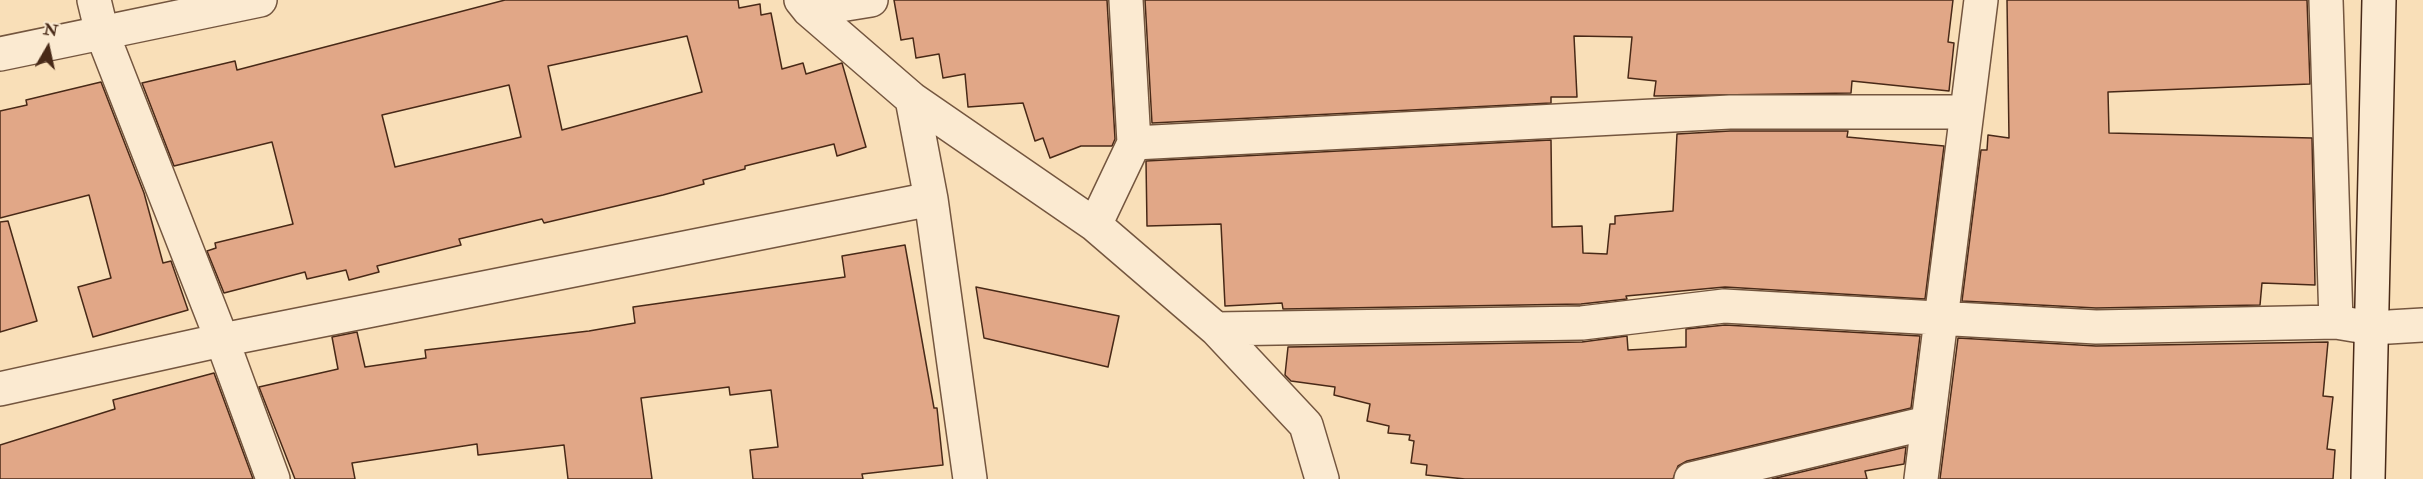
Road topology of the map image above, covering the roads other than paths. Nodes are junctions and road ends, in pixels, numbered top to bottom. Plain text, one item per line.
1 (94, 0) edge
2 (260, 0) edge
3 (871, 0) edge
4 (1126, 0) edge
5 (1981, 0) edge
6 (2326, 0) edge
7 (2379, 0) edge
8 (805, 5) edge
9 (102, 33) junction
10 (0, 54) edge
11 (912, 99) junction
12 (1967, 112) junction
13 (1134, 143) junction
14 (931, 199) junction
15 (1095, 225) junction
16 (1942, 320) junction
17 (2337, 322) junction
18 (2423, 326) edge
19 (2372, 328) junction
20 (1216, 329) junction
21 (222, 340) junction
22 (0, 388) edge
23 (1927, 423) junction
24 (273, 479) edge
25 (970, 479) edge
26 (1322, 479) edge
27 (1691, 479) edge
28 (1921, 479) edge
29 (2368, 479) edge

1 - 9 street
2 - 9 street
3 - 8 street
4 - 13 street
5 - 12 street
6 - 17 street
7 - 19 street
8 - 11 street
9 - 10 street
9 - 21 street
11 - 14 street
11 - 15 street
12 - 13 street
12 - 16 street
13 - 15 street
14 - 21 street
14 - 25 street
15 - 20 street
16 - 17 street
16 - 20 street
16 - 23 street
17 - 19 street
18 - 19 street
19 - 29 street
20 - 26 street
21 - 22 street
21 - 24 street
23 - 27 street
23 - 28 street

